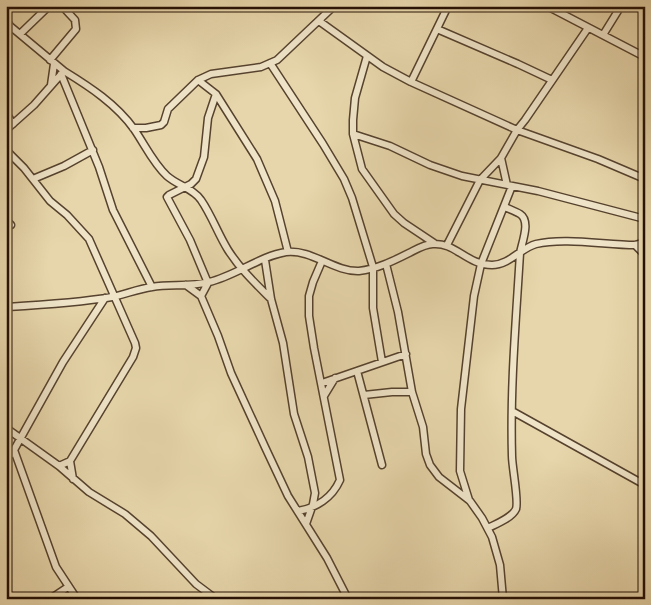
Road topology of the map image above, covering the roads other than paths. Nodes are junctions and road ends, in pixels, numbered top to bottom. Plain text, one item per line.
1 (11, 6) edge
2 (49, 6) edge
3 (62, 6) edge
4 (334, 6) edge
5 (448, 6) edge
6 (547, 6) edge
7 (621, 6) edge
8 (6, 11) edge
9 (6, 19) edge
10 (319, 21) junction
11 (8, 27) edge
12 (588, 28) junction
13 (437, 30) junction
14 (20, 34) junction
15 (603, 35) junction
16 (367, 56) junction
17 (645, 57) edge
18 (52, 62) junction
19 (270, 63) junction
20 (62, 73) junction
21 (211, 74) junction
22 (198, 80) junction
23 (552, 80) junction
24 (411, 82) junction
25 (50, 86) junction
26 (214, 92) junction
27 (6, 113) edge
28 (526, 120) junction
29 (13, 124) junction
30 (133, 128) junction
31 (146, 128) junction
32 (6, 130) edge
33 (516, 130) junction
34 (353, 134) junction
35 (530, 134) junction
36 (140, 137) junction
37 (6, 150) edge
38 (93, 150) junction
39 (501, 158) junction
40 (33, 179) junction
41 (645, 179) edge
42 (480, 180) junction
43 (510, 185) junction
44 (184, 188) junction
45 (504, 207) junction
46 (645, 219) edge
47 (645, 242) edge
48 (434, 243) junction
49 (447, 245) junction
50 (635, 245) junction
51 (288, 252) junction
52 (520, 253) junction
53 (645, 255) edge
54 (265, 260) junction
55 (322, 261) junction
56 (386, 264) junction
57 (481, 264) junction
58 (373, 267) junction
59 (242, 268) junction
60 (208, 283) junction
61 (186, 286) junction
62 (152, 287) junction
63 (201, 296) junction
64 (114, 297) junction
65 (105, 298) junction
66 (271, 299) junction
67 (6, 307) edge
68 (406, 354) junction
69 (382, 362) junction
70 (357, 371) junction
71 (335, 378) junction
72 (322, 383) junction
73 (412, 392) junction
74 (364, 395) junction
75 (324, 396) junction
76 (512, 410) junction
77 (8, 430) edge
78 (20, 438) junction
79 (14, 451) junction
80 (6, 458) edge
81 (70, 461) junction
82 (382, 465) dead end
83 (58, 466) junction
84 (73, 479) junction
85 (645, 485) edge
86 (470, 501) junction
87 (312, 508) junction
88 (298, 511) junction
89 (306, 524) junction
90 (488, 528) junction
91 (68, 587) junction
92 (50, 599) edge
93 (77, 599) edge
94 (216, 599) edge
95 (348, 599) edge
96 (503, 599) edge

1 - 8 street
2 - 14 street
3 - 18 street
4 - 10 street
5 - 13 street
6 - 12 street
7 - 15 street
9 - 11 street
10 - 16 street
10 - 19 street
11 - 14 street
12 - 15 street
12 - 23 street
13 - 23 street
13 - 24 street
14 - 18 street
15 - 17 street
16 - 24 street
16 - 34 street
18 - 20 street
18 - 25 street
19 - 21 street
19 - 58 street
20 - 25 street
20 - 30 street
20 - 38 street
21 - 22 street
21 - 26 street
22 - 26 street
22 - 31 street
23 - 28 street
24 - 33 street
25 - 29 street
26 - 44 street
26 - 51 street
27 - 29 street
28 - 33 street
28 - 35 street
29 - 32 street
30 - 31 street
30 - 36 street
31 - 36 street
33 - 35 street
33 - 39 street
34 - 42 street
34 - 48 street
35 - 41 street
36 - 44 street
37 - 40 street
38 - 40 street
38 - 62 street
39 - 42 street
39 - 43 street
40 - 64 street
42 - 43 street
42 - 49 street
43 - 45 street
43 - 46 street
44 - 59 street
44 - 60 street
45 - 52 street
45 - 57 street
47 - 50 street
48 - 49 street
48 - 56 street
49 - 57 street
50 - 52 street
50 - 53 street
51 - 54 street
51 - 55 street
52 - 57 street
52 - 76 street
54 - 59 street
54 - 66 street
55 - 58 street
55 - 72 street
56 - 58 street
56 - 68 street
57 - 86 street
58 - 69 street
59 - 60 street
59 - 66 street
60 - 61 street
60 - 63 street
61 - 62 street
61 - 63 street
62 - 64 street
63 - 88 street
64 - 65 street
64 - 81 street
65 - 67 street
65 - 78 street
66 - 87 street
68 - 69 street
68 - 73 street
69 - 70 street
70 - 71 street
70 - 74 street
71 - 72 street
71 - 75 street
72 - 75 street
73 - 74 street
73 - 86 street
74 - 82 street
75 - 87 street
76 - 85 street
76 - 90 street
77 - 78 street
77 - 79 street
78 - 79 street
78 - 83 street
79 - 80 street
79 - 91 street
81 - 83 street
81 - 84 street
83 - 84 street
84 - 94 street
86 - 90 street
87 - 88 street
87 - 89 street
88 - 89 street
89 - 95 street
90 - 96 street
91 - 92 street
91 - 93 street

